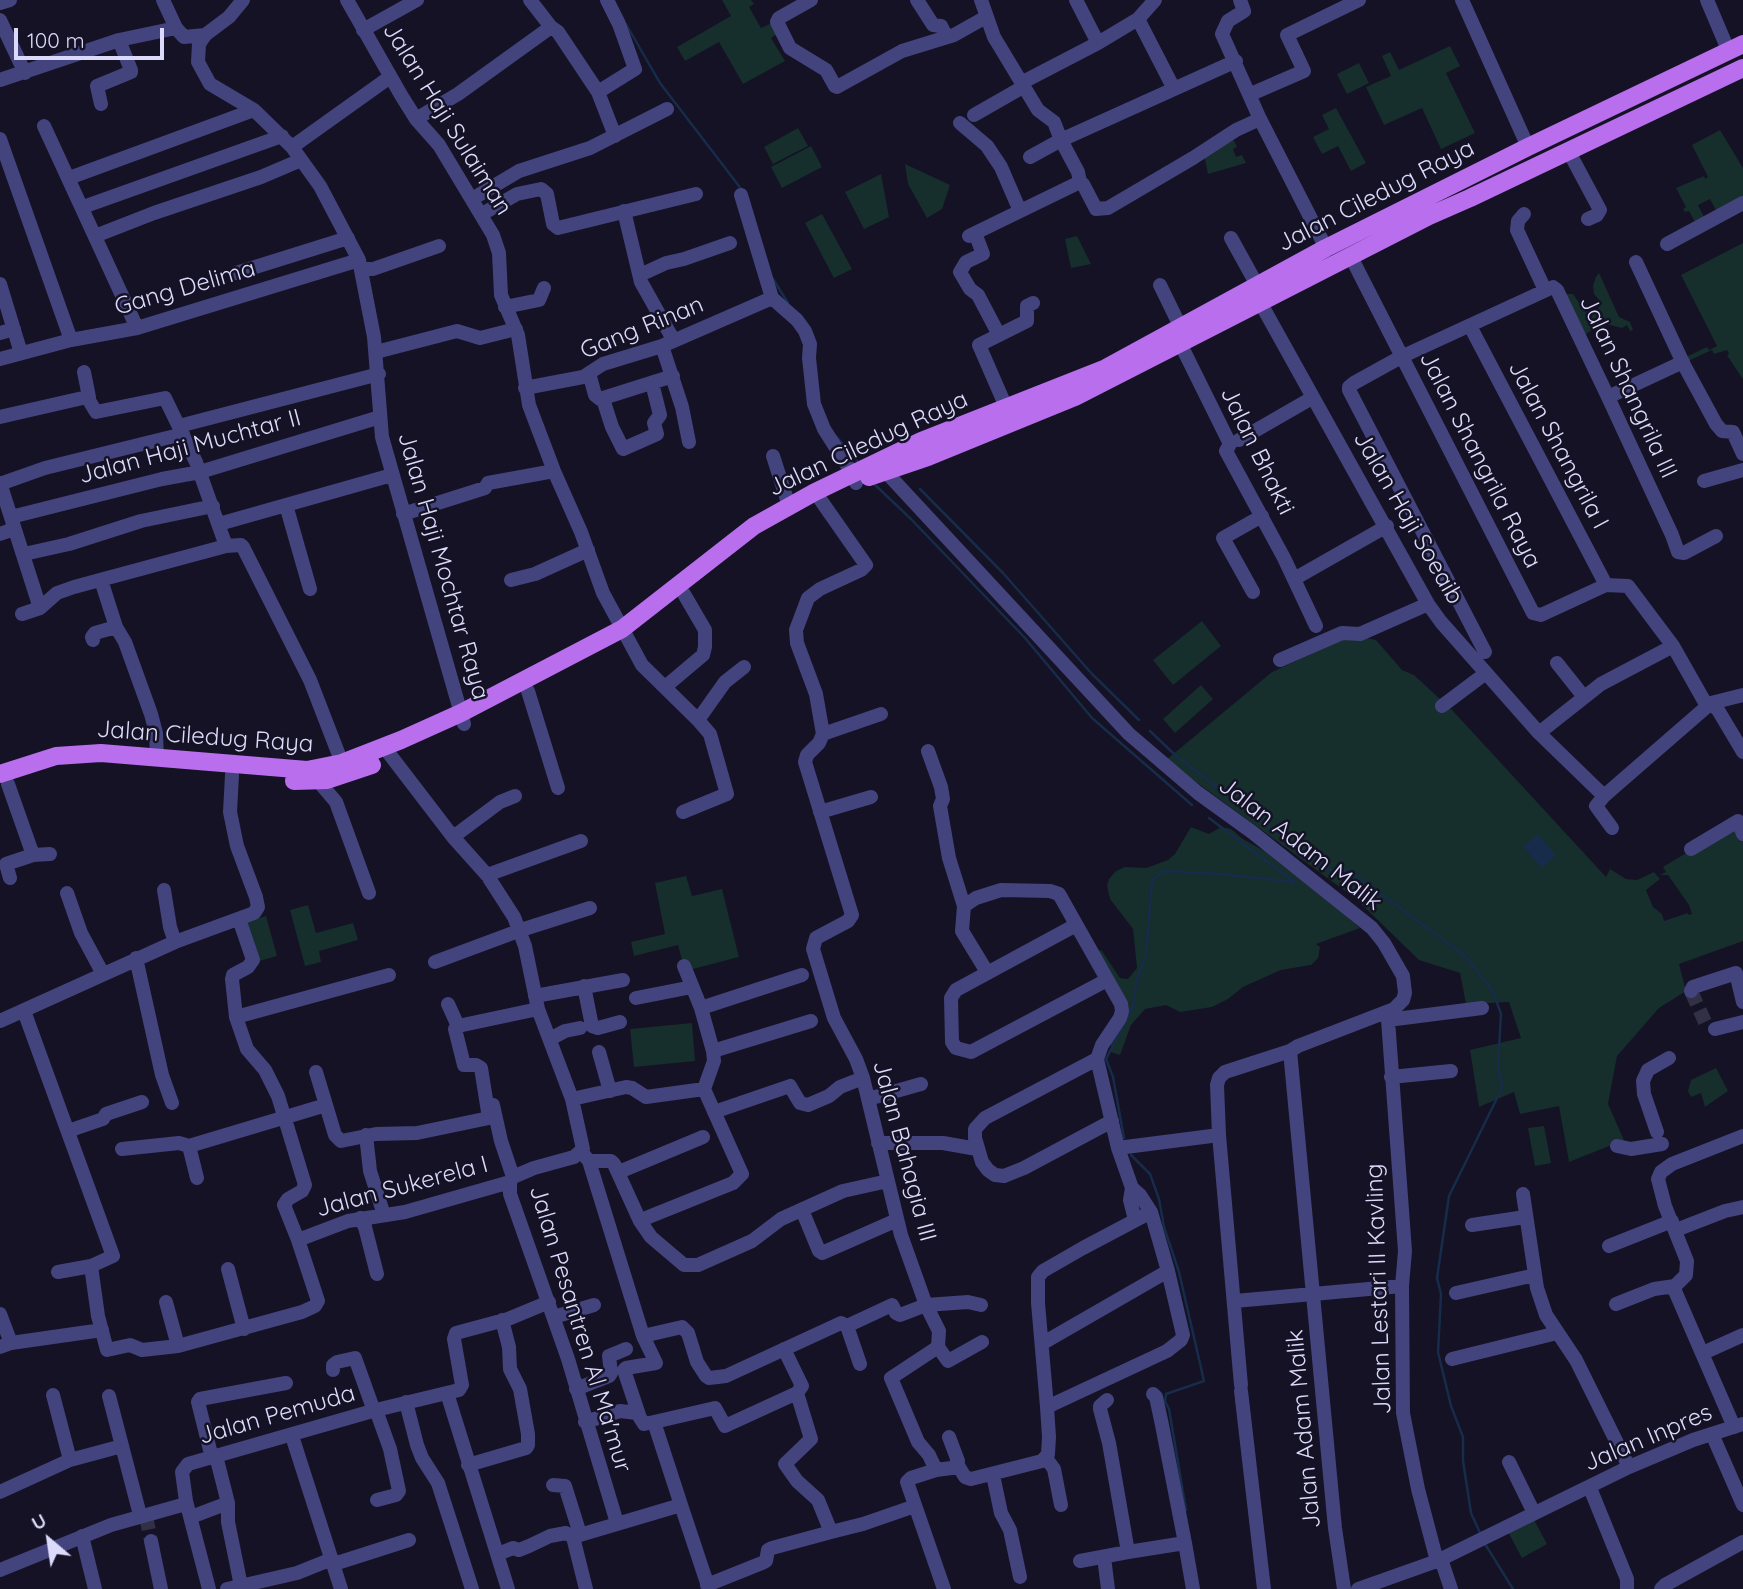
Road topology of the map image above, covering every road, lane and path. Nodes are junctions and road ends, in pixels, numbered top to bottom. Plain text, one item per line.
1 (10, 0) edge
2 (163, 0) edge
3 (243, 0) edge
4 (346, 0) edge
5 (417, 0) edge
6 (530, 0) edge
7 (607, 0) edge
8 (811, 0) edge
9 (917, 0) edge
10 (981, 0) edge
11 (1155, 0) edge
12 (1240, 0) edge
13 (1359, 0) edge
14 (1462, 0) edge
15 (1707, 0) edge
16 (0, 3) edge
17 (1078, 5) edge
18 (986, 16) junction
19 (1138, 19) junction
20 (0, 20) edge
21 (176, 28) junction
22 (549, 28) junction
23 (363, 30) junction
24 (205, 35) junction
25 (946, 36) junction
26 (119, 40) junction
27 (1098, 43) junction
28 (1736, 48) edge
29 (1236, 61) junction
30 (1742, 71) edge
31 (25, 73) junction
32 (390, 77) junction
33 (0, 80) edge
34 (1022, 85) junction
35 (1174, 89) junction
36 (598, 92) junction
37 (1251, 94) junction
38 (101, 104) dead end
39 (667, 109) dead end
40 (254, 110) junction
41 (1597, 114) junction
42 (974, 116) dead end
43 (416, 119) junction
44 (1260, 119) junction
45 (960, 123) dead end
46 (44, 126) dead end
47 (1614, 129) junction
48 (615, 136) junction
49 (1597, 137) junction
50 (0, 139) edge
51 (1061, 140) junction
52 (287, 142) junction
53 (1528, 148) junction
54 (1569, 152) junction
55 (1030, 157) dead end
56 (301, 160) junction
57 (69, 177) junction
58 (1080, 182) junction
59 (696, 194) dead end
60 (741, 195) dead end
61 (472, 199) junction
62 (1743, 203) edge
63 (83, 207) junction
64 (624, 211) junction
65 (1020, 211) junction
66 (482, 214) junction
67 (1524, 214) dead end
68 (1588, 219) dead end
69 (95, 236) junction
70 (348, 238) junction
71 (1231, 238) dead end
72 (730, 243) dead end
73 (1667, 244) dead end
74 (439, 246) dead end
75 (1326, 248) junction
76 (1350, 255) junction
77 (1636, 262) dead end
78 (360, 264) junction
79 (236, 272) dead end
80 (640, 275) junction
81 (1160, 285) dead end
82 (544, 289) dead end
83 (1545, 290) junction
84 (1, 291) edge
85 (1258, 293) junction
86 (772, 298) junction
87 (1033, 303) dead end
88 (505, 307) junction
89 (1470, 326) junction
90 (137, 328) junction
91 (516, 330) junction
92 (7, 331) edge
93 (999, 335) junction
94 (1180, 335) junction
95 (71, 340) junction
96 (668, 343) junction
97 (376, 352) junction
98 (22, 353) junction
99 (1401, 357) junction
100 (0, 359) edge
101 (1683, 362) junction
102 (84, 372) dead end
103 (589, 373) junction
104 (379, 374) junction
105 (673, 376) junction
106 (652, 383) junction
107 (525, 388) junction
108 (89, 397) junction
109 (1608, 397) junction
110 (1312, 398) junction
111 (603, 399) junction
112 (1006, 407) junction
113 (0, 417) edge
114 (380, 417) junction
115 (181, 430) junction
116 (1239, 440) dead end
117 (689, 442) dead end
118 (925, 449) junction
119 (1743, 454) edge
120 (773, 456) dead end
121 (1743, 470) edge
122 (554, 471) junction
123 (200, 472) junction
124 (867, 472) junction
125 (392, 475) junction
126 (1704, 481) dead end
127 (0, 483) edge
128 (817, 496) junction
129 (286, 505) junction
130 (213, 506) junction
131 (789, 506) junction
132 (403, 513) junction
133 (1262, 516) junction
134 (219, 524) junction
135 (1387, 526) junction
136 (8, 527) edge
137 (1716, 536) dead end
138 (226, 546) junction
139 (588, 551) junction
140 (24, 554) junction
141 (1294, 579) junction
142 (101, 580) junction
143 (511, 580) dead end
144 (1606, 585) junction
145 (310, 589) dead end
146 (1253, 592) dead end
147 (684, 594) junction
148 (1428, 604) junction
149 (40, 607) junction
150 (22, 614) dead end
151 (116, 626) junction
152 (1315, 626) dead end
153 (625, 629) junction
154 (93, 640) dead end
155 (1673, 646) junction
156 (1485, 652) dead end
157 (1280, 660) dead end
158 (1557, 663) dead end
159 (563, 666) junction
160 (744, 667) dead end
161 (1486, 673) junction
162 (665, 687) junction
163 (527, 691) junction
164 (1743, 695) edge
165 (1584, 697) junction
166 (1709, 705) junction
167 (1441, 706) dead end
168 (881, 714) dead end
169 (462, 718) junction
170 (698, 720) junction
171 (1539, 733) junction
172 (823, 734) junction
173 (928, 751) dead end
174 (387, 752) junction
175 (1743, 752) edge
176 (157, 759) junction
177 (342, 763) junction
178 (232, 775) junction
179 (3, 782) edge
180 (319, 782) junction
181 (558, 788) dead end
182 (515, 796) dead end
183 (1604, 796) junction
184 (871, 797) dead end
185 (683, 811) dead end
186 (820, 812) junction
187 (1741, 825) edge
188 (1612, 828) dead end
189 (453, 836) junction
190 (580, 841) dead end
191 (1691, 849) dead end
192 (50, 854) dead end
193 (33, 855) junction
194 (487, 875) junction
195 (10, 878) dead end
196 (164, 890) dead end
197 (67, 892) dead end
198 (369, 893) dead end
199 (964, 906) junction
200 (590, 908) dead end
201 (239, 919) junction
202 (1076, 925) junction
203 (521, 930) junction
204 (175, 942) junction
205 (136, 958) junction
206 (435, 962) dead end
207 (684, 966) dead end
208 (986, 972) junction
209 (103, 974) junction
210 (389, 975) dead end
211 (802, 975) dead end
212 (623, 980) dead end
213 (1107, 980) junction
214 (584, 986) junction
215 (692, 987) junction
216 (1692, 989) dead end
217 (635, 998) dead end
218 (1743, 1002) edge
219 (536, 1003) junction
220 (448, 1004) dead end
221 (701, 1008) junction
222 (1482, 1008) dead end
223 (24, 1011) junction
224 (236, 1017) junction
225 (1386, 1017) junction
226 (0, 1021) edge
227 (811, 1021) dead end
228 (620, 1022) dead end
229 (1743, 1022) edge
230 (458, 1026) junction
231 (580, 1028) dead end
232 (1715, 1029) dead end
233 (550, 1039) junction
234 (713, 1051) junction
235 (1290, 1051) junction
236 (599, 1052) dead end
237 (1669, 1058) dead end
238 (1097, 1059) junction
239 (1451, 1071) dead end
240 (316, 1072) dead end
241 (482, 1075) junction
242 (1391, 1077) junction
243 (863, 1078) junction
244 (921, 1084) dead end
245 (704, 1089) junction
246 (610, 1091) junction
247 (572, 1099) junction
248 (868, 1099) junction
249 (142, 1102) dead end
250 (172, 1103) dead end
251 (326, 1105) junction
252 (714, 1112) junction
253 (285, 1118) junction
254 (1112, 1121) junction
255 (68, 1131) junction
256 (366, 1135) junction
257 (1219, 1135) junction
258 (1743, 1136) edge
259 (703, 1137) dead end
260 (1659, 1138) junction
261 (878, 1143) junction
262 (189, 1146) junction
263 (1617, 1146) dead end
264 (1118, 1148) junction
265 (122, 1149) dead end
266 (977, 1149) junction
267 (585, 1157) junction
268 (1672, 1164) junction
269 (619, 1172) junction
270 (197, 1178) dead end
271 (512, 1180) junction
272 (888, 1181) junction
273 (1132, 1188) junction
274 (1522, 1194) dead end
275 (1743, 1207) edge
276 (802, 1210) junction
277 (1151, 1212) junction
278 (384, 1215) junction
279 (1525, 1217) junction
280 (360, 1218) junction
281 (646, 1218) dead end
282 (897, 1220) junction
283 (1135, 1220) junction
284 (1472, 1225) dead end
285 (1674, 1226) junction
286 (298, 1240) junction
287 (1609, 1247) dead end
288 (91, 1266) junction
289 (228, 1269) dead end
290 (1168, 1271) junction
291 (58, 1272) dead end
292 (377, 1274) dead end
293 (1535, 1275) junction
294 (1402, 1286) junction
295 (1675, 1286) junction
296 (1456, 1293) dead end
297 (1314, 1295) junction
298 (1235, 1301) junction
299 (166, 1302) dead end
300 (549, 1302) junction
301 (1616, 1304) dead end
302 (594, 1305) dead end
303 (926, 1305) junction
304 (981, 1306) dead end
305 (0, 1314) edge
306 (554, 1317) junction
307 (502, 1320) junction
308 (847, 1325) junction
309 (244, 1329) junction
310 (102, 1330) junction
311 (1557, 1334) junction
312 (1743, 1335) edge
313 (643, 1336) junction
314 (982, 1342) dead end
315 (1043, 1343) junction
316 (6, 1345) edge
317 (178, 1346) junction
318 (938, 1347) junction
319 (626, 1349) dead end
320 (784, 1349) junction
321 (1703, 1353) junction
322 (1452, 1359) dead end
323 (860, 1364) dead end
324 (333, 1370) dead end
325 (286, 1383) dead end
326 (576, 1389) junction
327 (447, 1393) junction
328 (797, 1393) junction
329 (1153, 1394) dead end
330 (53, 1395) dead end
331 (108, 1396) dead end
332 (1107, 1400) dead end
333 (406, 1402) junction
334 (1046, 1407) junction
335 (375, 1411) junction
336 (639, 1415) junction
337 (585, 1422) junction
338 (654, 1422) junction
339 (1739, 1425) edge
340 (1712, 1434) junction
341 (292, 1436) junction
342 (949, 1437) dead end
343 (122, 1446) junction
344 (214, 1457) junction
345 (1046, 1458) junction
346 (70, 1460) junction
347 (1509, 1462) dead end
348 (468, 1465) junction
349 (954, 1467) junction
350 (1629, 1467) junction
351 (936, 1470) junction
352 (993, 1475) junction
353 (552, 1485) dead end
354 (1590, 1488) junction
355 (0, 1493) edge
356 (377, 1500) dead end
357 (186, 1501) junction
358 (680, 1502) junction
359 (228, 1503) junction
360 (1061, 1505) dead end
361 (1743, 1505) edge
362 (915, 1507) junction
363 (1534, 1513) junction
364 (144, 1515) junction
365 (191, 1517) junction
366 (617, 1523) junction
367 (831, 1532) junction
368 (577, 1535) junction
369 (82, 1536) junction
370 (409, 1539) dead end
371 (151, 1541) tunnel mouth
372 (1743, 1542) edge
373 (1185, 1543) junction
374 (1128, 1552) junction
375 (498, 1554) junction
376 (1104, 1557) junction
377 (1439, 1560) junction
378 (333, 1561) junction
379 (1080, 1561) dead end
380 (0, 1570) edge
381 (1020, 1577) dead end
382 (708, 1587) edge
383 (234, 1588) edge
384 (95, 1589) edge
385 (161, 1589) edge
386 (209, 1589) edge
387 (341, 1589) edge
388 (471, 1589) edge
389 (508, 1589) edge
390 (586, 1589) edge
391 (944, 1589) edge
392 (1108, 1589) edge
393 (1193, 1589) edge
394 (1264, 1589) edge
395 (1344, 1589) edge
396 (1358, 1589) edge
397 (1451, 1589) edge
398 (1627, 1589) edge
399 (1661, 1589) edge

1 - 16 street
2 - 21 street
3 - 24 street
4 - 23 street, Jalan Haji Sulaiman
5 - 23 street
6 - 22 street
7 - 36 street
8 - 25 street
9 - 25 street
10 - 18 street
11 - 19 street
12 - 29 street
13 - 37 street
14 - 53 street
15 - 28 street
17 - 27 street
18 - 25 street
18 - 34 street
19 - 27 street
19 - 35 street
20 - 31 street
21 - 24 street
21 - 26 street
22 - 36 street
22 - 43 street
23 - 32 street, Jalan Haji Sulaiman
24 - 40 street, Jalan Haji Mochtar Raya
26 - 31 street
26 - 38 street
27 - 34 street
28 - 41 main road, Jalan Ciledug Raya
29 - 35 street
29 - 37 street
30 - 47 main road, Jalan Ciledug Raya
31 - 33 street
32 - 43 street, Jalan Haji Sulaiman
32 - 52 street
34 - 42 street
34 - 51 street
35 - 51 street
36 - 48 street
37 - 44 street
39 - 48 street
40 - 52 street, Jalan Haji Mochtar Raya
40 - 57 street
41 - 47 main road
41 - 49 main road
41 - 53 main road, Jalan Ciledug Raya
43 - 61 street, Jalan Haji Sulaiman
44 - 58 street
44 - 75 street
45 - 65 street
46 - 57 street
47 - 49 main road, Jalan Ciledug Raya
48 - 61 street
49 - 54 main road, Jalan Ciledug Raya
50 - 95 street
51 - 55 street
51 - 58 street
52 - 56 street, Jalan Haji Mochtar Raya
52 - 63 street
53 - 75 main road, Jalan Ciledug Raya
54 - 68 street
54 - 76 main road, Jalan Ciledug Raya
56 - 69 street
56 - 70 street, Jalan Haji Mochtar Raya
57 - 63 street
58 - 65 street
59 - 64 street
60 - 86 street
61 - 66 street, Jalan Haji Sulaiman
62 - 73 street
63 - 69 street
64 - 66 street
64 - 80 street
65 - 93 street
66 - 88 street, Jalan Haji Sulaiman
67 - 83 street
69 - 90 street
70 - 78 street, Jalan Haji Mochtar Raya
70 - 79 street
71 - 85 street, Jalan Haji Soeaib
72 - 80 street
74 - 78 street, Gang Delima
75 - 85 main road, Jalan Ciledug Raya
76 - 85 main road, Jalan Ciledug Raya
76 - 99 street, Jalan Shangrila Raya
77 - 101 street
78 - 90 street, Gang Delima
78 - 97 street, Jalan Haji Mochtar Raya
80 - 96 street
81 - 94 street, Jalan Bhakti
82 - 88 street
83 - 89 street, Jalan Shangrila III
83 - 109 street, Jalan Shangrila III
84 - 92 street
85 - 94 main road, Jalan Ciledug Raya
85 - 110 street, Jalan Haji Soeaib
86 - 96 street, Gang Rinan
86 - 124 street, Jalan Adam Malik
87 - 93 street
88 - 91 street, Jalan Haji Sulaiman
89 - 99 street, Jalan Shangrila III
89 - 144 street, Jalan Shangrila I
90 - 95 street, Gang Delima
91 - 97 street
91 - 107 street, Jalan Haji Sulaiman
92 - 98 street
93 - 112 street
94 - 112 main road, Jalan Ciledug Raya
94 - 118 main road, Jalan Ciledug Raya
94 - 133 street, Jalan Bhakti
95 - 98 street, Gang Delima
96 - 103 street, Gang Rinan
96 - 105 street
97 - 104 street, Jalan Haji Mochtar Raya
98 - 100 street, Gang Delima
99 - 144 street, Jalan Shangrila Raya
99 - 156 street, Jalan Shangrila III
101 - 109 street
101 - 119 street
102 - 108 street
103 - 107 street, Gang Rinan
103 - 111 street
104 - 114 street, Jalan Haji Mochtar Raya
104 - 115 street
105 - 106 street
105 - 117 street
106 - 111 street
106 - 111 street
107 - 122 street, Jalan Haji Sulaiman
108 - 113 street
108 - 115 street
109 - 137 street, Jalan Shangrila III
110 - 116 street
110 - 135 street, Jalan Haji Soeaib
112 - 118 main road, Jalan Ciledug Raya
114 - 123 street, Jalan Haji Muchtar II
114 - 125 street, Jalan Haji Mochtar Raya
115 - 123 street
115 - 127 street
118 - 124 main road, Jalan Ciledug Raya
120 - 131 street
121 - 126 street
122 - 132 street
122 - 139 street, Jalan Haji Sulaiman
123 - 130 street
123 - 136 street, Jalan Haji Muchtar II
124 - 128 main road, Jalan Ciledug Raya
124 - 225 street, Jalan Adam Malik
125 - 129 street
125 - 132 street, Jalan Haji Mochtar Raya
127 - 136 street
128 - 131 main road, Jalan Ciledug Raya
128 - 147 main road, Jalan Ciledug Raya
128 - 172 street
129 - 134 street
129 - 145 street
130 - 134 street
130 - 140 street
131 - 153 main road, Jalan Ciledug Raya
132 - 169 street, Jalan Haji Mochtar Raya
133 - 141 street, Jalan Bhakti
133 - 146 street
134 - 138 street
135 - 141 street
135 - 148 street, Jalan Haji Soeaib
136 - 140 street
138 - 142 street
138 - 177 street
139 - 143 street
139 - 153 street, Jalan Haji Sulaiman
140 - 149 street
141 - 152 street, Jalan Bhakti
142 - 149 street
142 - 151 street
144 - 155 street
147 - 153 main road, Jalan Ciledug Raya
147 - 162 street
148 - 157 street
148 - 161 street, Jalan Haji Soeaib
149 - 150 street
151 - 154 street
151 - 176 street
153 - 159 main road, Jalan Ciledug Raya
153 - 162 street, Jalan Haji Sulaiman
155 - 165 street
155 - 166 street
158 - 165 street
159 - 163 main road, Jalan Ciledug Raya
159 - 169 main road, Jalan Ciledug Raya
160 - 170 street
161 - 167 street
161 - 171 street, Jalan Haji Soeaib
162 - 170 street
163 - 169 main road, Jalan Ciledug Raya
163 - 181 street
164 - 166 street
165 - 171 street
166 - 175 street
166 - 183 street
168 - 172 street
169 - 174 main road, Jalan Ciledug Raya
170 - 185 street
171 - 183 street, Jalan Haji Soeaib
172 - 186 street
173 - 199 street
174 - 177 main road, Jalan Ciledug Raya
174 - 180 main road, Jalan Ciledug Raya
174 - 189 street
176 - 177 main road, Jalan Ciledug Raya
176 - 179 main road, Jalan Ciledug Raya
178 - 179 main road, Jalan Ciledug Raya
178 - 180 main road, Jalan Ciledug Raya
178 - 201 street
179 - 193 street
180 - 198 street
182 - 189 street
183 - 188 street
184 - 186 street
186 - 243 street, Jalan Bahagia III
187 - 191 street
189 - 194 street
190 - 194 street
192 - 193 street
193 - 195 street
194 - 203 street
196 - 204 street
197 - 209 street
199 - 202 street
199 - 208 street
200 - 203 street
201 - 204 street
201 - 224 street
202 - 208 street
202 - 213 street
203 - 206 street
203 - 219 street
204 - 205 street
205 - 209 street
205 - 250 street
207 - 215 street
208 - 213 street
209 - 223 street
210 - 224 street
211 - 221 street
212 - 214 street
213 - 238 street
214 - 219 street
214 - 228 street
215 - 217 street
215 - 221 street
216 - 218 street
219 - 230 street
219 - 233 street
220 - 230 street
221 - 234 street
222 - 225 street
223 - 226 street
223 - 255 street
224 - 253 street
225 - 235 street, Jalan Adam Malik
225 - 242 street, Jalan Lestari II Kavling
227 - 234 street
229 - 232 street
230 - 241 street
231 - 233 street
233 - 247 street
234 - 245 street
235 - 257 street
235 - 297 street, Jalan Adam Malik
236 - 246 street
237 - 260 street
238 - 254 street
238 - 266 street
239 - 242 street
240 - 251 street
241 - 256 street
241 - 271 street
242 - 294 street, Jalan Lestari II Kavling
243 - 248 street, Jalan Bahagia III
243 - 252 street
244 - 248 street
245 - 246 street
245 - 252 street
246 - 247 street
247 - 267 street
248 - 261 street, Jalan Bahagia III
249 - 255 street
251 - 253 street
251 - 256 street
252 - 281 street
253 - 262 street
253 - 286 street
254 - 264 street
254 - 266 street
255 - 288 street
256 - 278 street
257 - 264 street
257 - 298 street
258 - 268 street
259 - 269 street
260 - 263 street
260 - 268 street
261 - 266 street
261 - 272 street, Jalan Bahagia III
262 - 265 street
262 - 270 street
264 - 273 street
267 - 269 street
267 - 271 street, Jalan Pesantren Al Ma'mur
267 - 313 street
268 - 285 street
269 - 276 street
271 - 278 street, Jalan Sukerela I
271 - 300 street, Jalan Pesantren Al Ma'mur
272 - 276 street
272 - 282 street, Jalan Bahagia III
273 - 277 street
273 - 283 street
274 - 279 street
275 - 285 street
276 - 282 street
277 - 283 street
277 - 290 street
278 - 280 street, Jalan Sukerela I
279 - 284 street
279 - 293 street
280 - 286 street, Jalan Sukerela I
280 - 292 street
282 - 303 street, Jalan Bahagia III
283 - 315 street
285 - 287 street
285 - 295 street
286 - 309 street, Jalan Sukerela I
288 - 291 street
288 - 310 street
289 - 309 street
290 - 315 street
290 - 334 street
293 - 296 street
293 - 311 street
294 - 297 street
294 - 377 street, Jalan Lestari II Kavling
295 - 301 street
295 - 321 street, Jalan Inpres
297 - 298 street
297 - 395 street, Jalan Adam Malik
298 - 394 street
299 - 317 street
300 - 306 street, Jalan Pesantren Al Ma'mur
300 - 307 street
302 - 306 street
303 - 304 street
303 - 308 street
303 - 318 street, Jalan Bahagia III
305 - 316 street
306 - 326 street, Jalan Pesantren Al Ma'mur
307 - 327 street
307 - 348 street
308 - 320 street
308 - 323 street
309 - 317 street, Jalan Sukerela I
310 - 316 street
310 - 317 street, Jalan Sukerela I
311 - 322 street
311 - 350 street
312 - 321 street
313 - 320 street
313 - 336 street
314 - 318 street
315 - 334 street
318 - 351 street
319 - 326 street
320 - 328 street
321 - 339 street, Jalan Inpres
324 - 335 street
325 - 344 street
326 - 337 street, Jalan Pesantren Al Ma'mur
327 - 333 street, Jalan Pemuda
327 - 348 street
328 - 338 street
328 - 367 street
329 - 373 street
330 - 346 street
331 - 343 street
332 - 374 street
333 - 335 street, Jalan Pemuda
333 - 388 street
334 - 345 street
335 - 341 street, Jalan Pemuda
335 - 356 street
336 - 337 street
336 - 338 street
337 - 366 street, Jalan Pesantren Al Ma'mur
338 - 358 street
339 - 340 street, Jalan Inpres
340 - 350 street, Jalan Inpres
340 - 361 street
341 - 344 street, Jalan Pemuda
341 - 378 street
342 - 349 street
343 - 346 street
343 - 364 street
344 - 357 street, Jalan Pemuda
344 - 359 street
345 - 352 street
345 - 360 street
346 - 355 street
347 - 363 street
348 - 375 street
349 - 351 street
349 - 352 street
350 - 354 street, Jalan Inpres
351 - 362 street
352 - 381 street
353 - 368 street
354 - 363 street, Jalan Inpres
354 - 398 street
357 - 364 street
357 - 365 street
358 - 366 street
358 - 382 street
359 - 365 street
359 - 383 street
362 - 367 street
362 - 391 street
363 - 377 street, Jalan Inpres
364 - 369 street
365 - 386 street
366 - 368 street
367 - 382 street
368 - 375 street
368 - 390 street
369 - 380 street
369 - 384 street
370 - 378 street
371 - 385 street
372 - 399 street
373 - 374 street
373 - 393 street
374 - 376 street
375 - 389 street
376 - 379 street
376 - 392 street
377 - 396 street, Jalan Inpres
377 - 397 street, Jalan Lestari II Kavling
378 - 383 street
378 - 387 street

